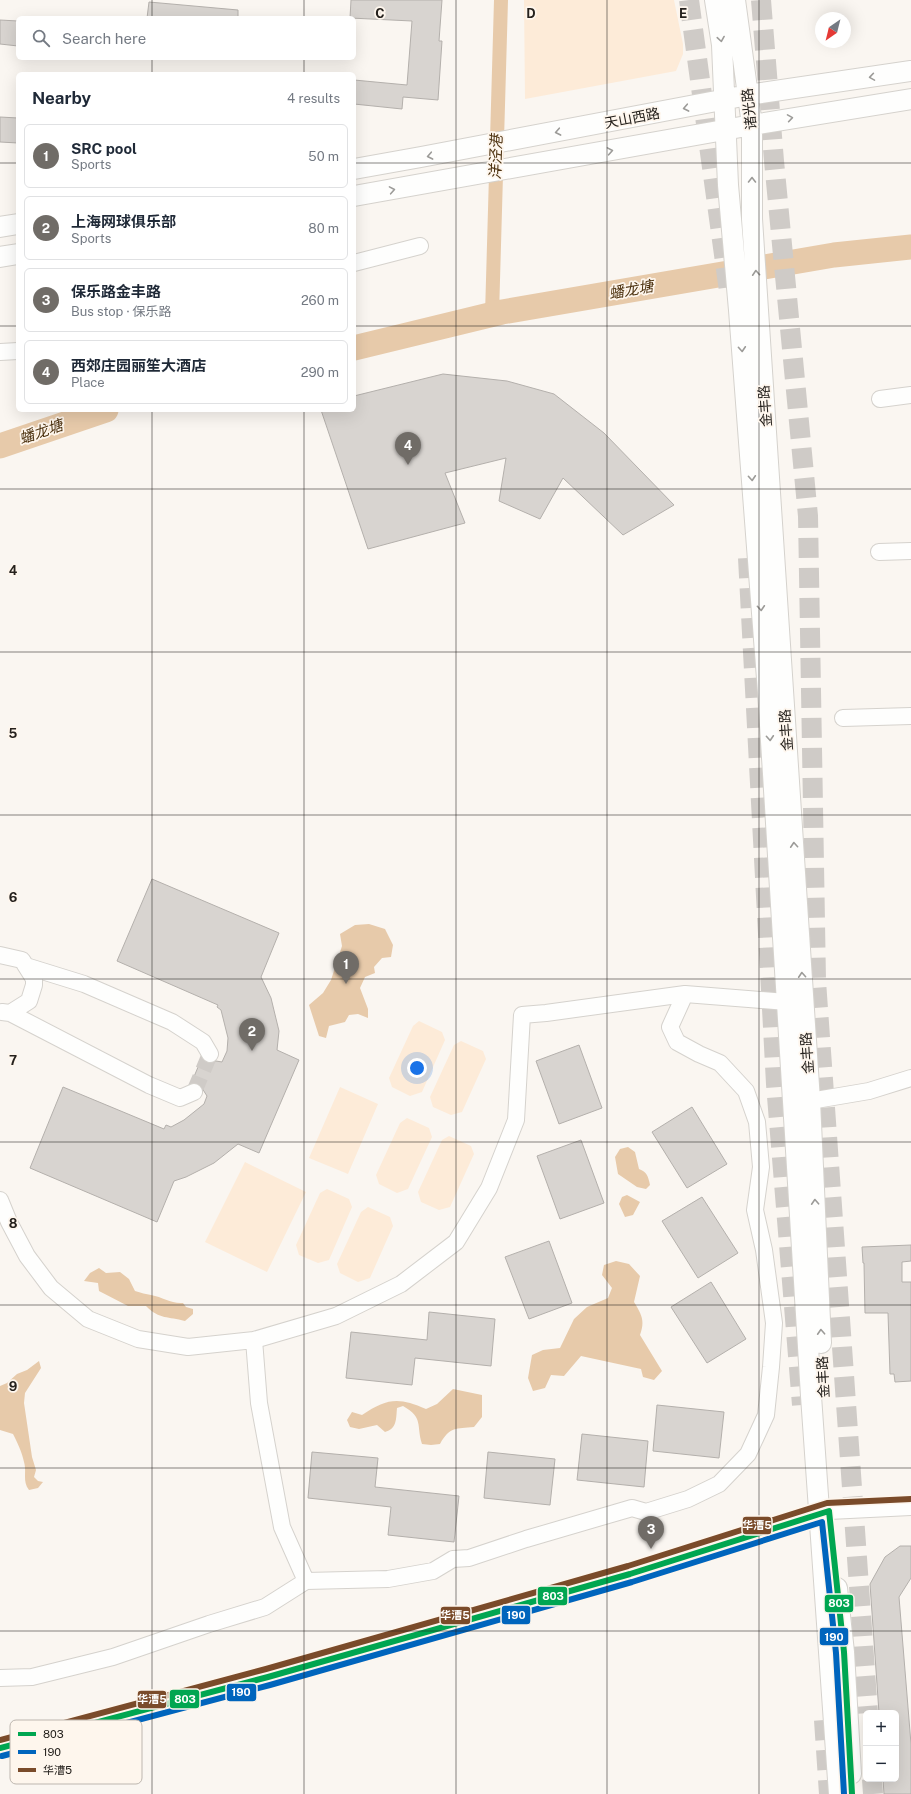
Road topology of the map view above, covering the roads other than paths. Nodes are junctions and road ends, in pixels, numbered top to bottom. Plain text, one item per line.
1 (715, 0) edge
2 (735, 0) edge
3 (911, 71) edge
4 (748, 96) junction
5 (911, 99) edge
6 (724, 100) junction
7 (752, 125) junction
8 (726, 130) junction
9 (356, 168) edge
10 (356, 196) edge
11 (16, 224) edge
12 (0, 227) edge
13 (420, 246) dead end
14 (16, 254) edge
15 (0, 258) edge
16 (356, 262) edge
17 (749, 311) junction
18 (16, 351) edge
19 (0, 352) edge
20 (911, 395) edge
21 (880, 399) dead end
22 (911, 551) edge
23 (879, 552) dead end
24 (911, 716) edge
25 (844, 718) dead end
26 (0, 955) edge
27 (26, 966) junction
28 (684, 994) junction
29 (796, 1003) junction
30 (5, 1012) edge
31 (210, 1054) dead end
32 (911, 1078) edge
33 (194, 1092) dead end
34 (810, 1101) junction
35 (0, 1200) edge
36 (254, 1340) junction
37 (911, 1507) edge
38 (824, 1513) junction
39 (306, 1581) junction
40 (0, 1678) edge
41 (106, 1720) edge
42 (10, 1745) edge
43 (0, 1748) edge
44 (839, 1794) edge
45 (852, 1794) edge

1 -> 6 main road
2 - 4 main road, 诸光路
3 -> 4 main road, 天山西路
4 - 6 main road, 天山西路
4 - 7 main road, 诸光路
7 -> 5 main road, 天山西路
6 - 8 main road
6 -> 9 main road, 天山西路
7 - 8 main road, 天山西路
17 -> 7 main road, 诸光路
10 -> 8 main road, 天山西路
8 - 17 main road
11 - 12 main road
13 - 16 street
14 - 15 main road
17 - 29 main road, 金丰路
18 - 19 street
20 - 21 street
22 - 23 street
24 - 25 street
26 - 27 street
27 - 30 street
27 - 31 street
28 - 29 street
28 - 36 street
28 - 39 street
29 - 34 main road, 金丰路
29 - 38 main road
30 - 33 street
32 - 34 street
38 -> 34 main road, 金丰路
35 - 36 street
36 - 39 street
37 - 38 street
38 - 41 street
38 - 44 main road, 金丰路
38 - 45 main road, 金丰路
39 - 40 street
42 - 43 street

